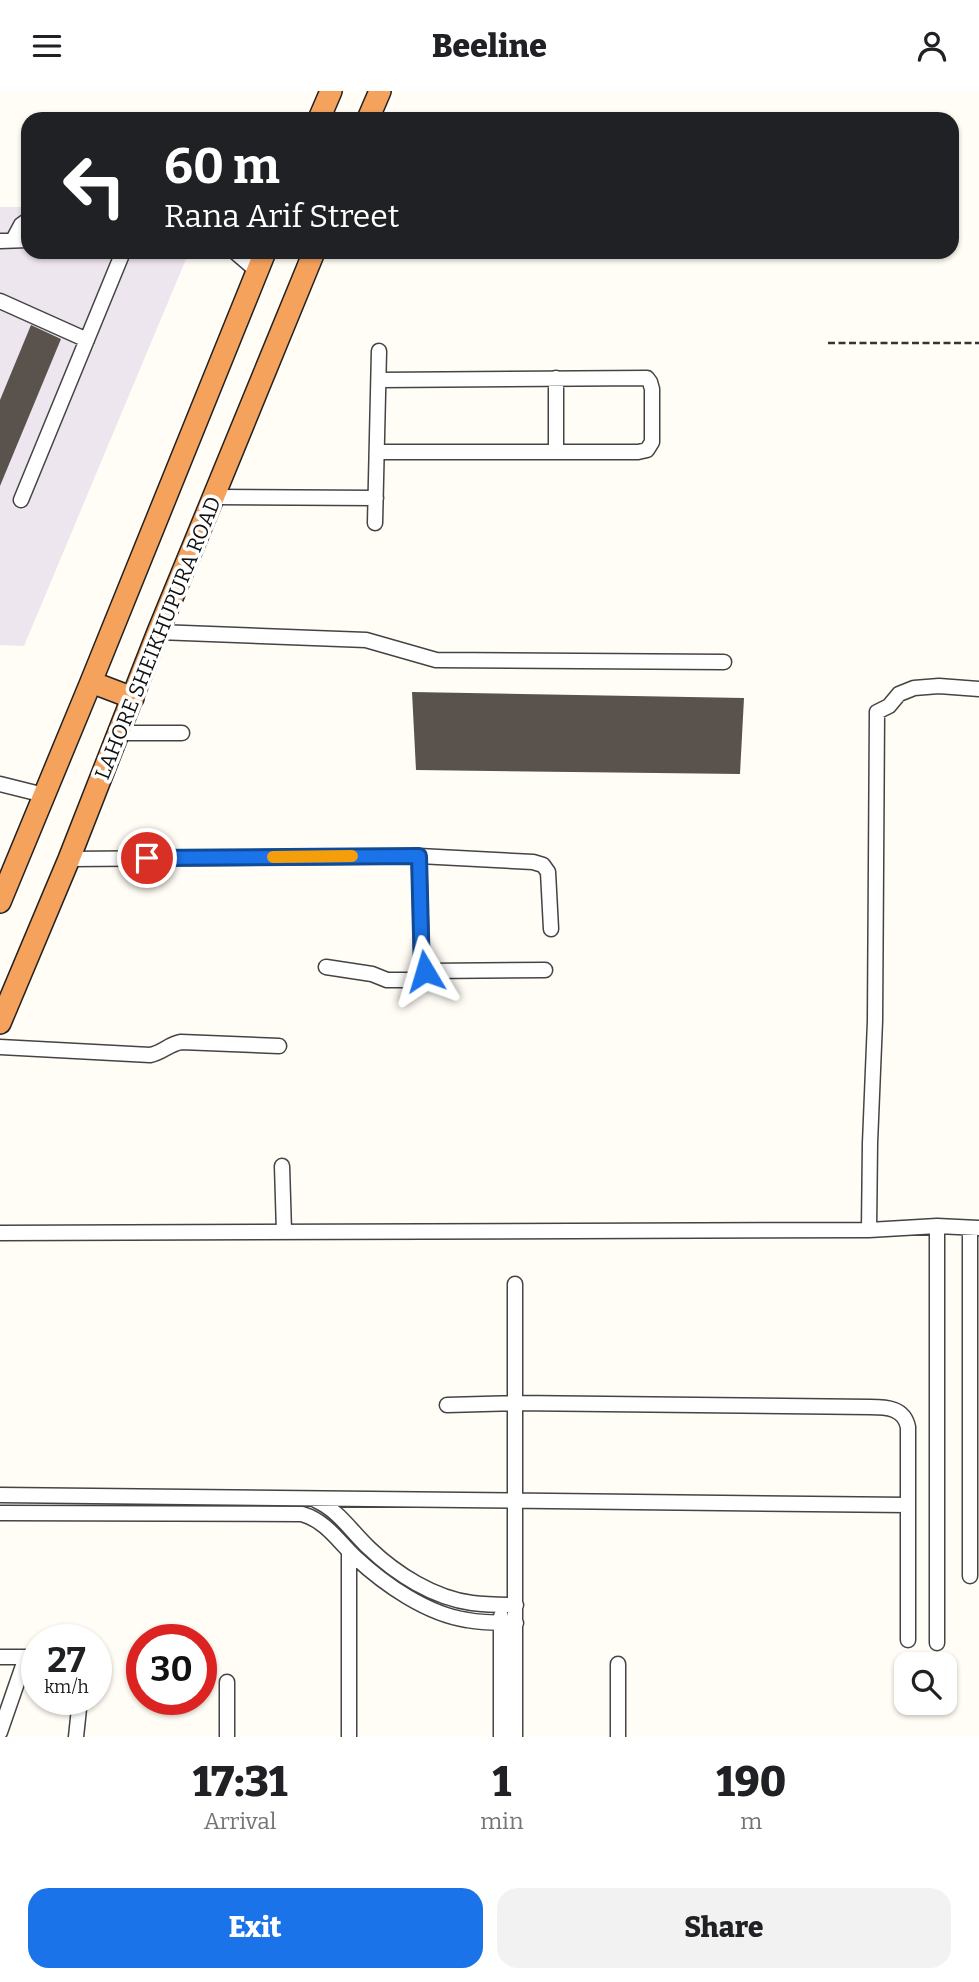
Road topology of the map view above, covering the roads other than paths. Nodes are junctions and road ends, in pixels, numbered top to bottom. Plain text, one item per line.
1 (331, 91) edge
2 (380, 91) edge
3 (322, 112) edge
4 (371, 112) edge
5 (120, 259) edge
6 (311, 259) edge
7 (261, 261) edge
8 (0, 301) edge
9 (87, 340) junction
10 (379, 351) dead end
11 (556, 378) junction
12 (379, 380) junction
13 (377, 452) junction
14 (556, 452) junction
15 (215, 497) junction
16 (376, 498) junction
17 (21, 500) dead end
18 (375, 523) dead end
19 (158, 632) junction
20 (724, 663) dead end
21 (91, 682) junction
22 (979, 689) edge
23 (133, 698) junction
24 (119, 733) junction
25 (181, 733) dead end
26 (0, 784) edge
27 (44, 795) junction
28 (419, 856) junction
29 (69, 859) junction
30 (1, 899) edge
31 (551, 929) dead end
32 (326, 967) dead end
33 (545, 970) dead end
34 (422, 974) junction
35 (0, 1023) edge
36 (279, 1046) dead end
37 (0, 1047) edge
38 (282, 1166) dead end
39 (937, 1226) junction
40 (975, 1228) edge
41 (869, 1230) junction
42 (284, 1232) junction
43 (0, 1233) edge
44 (515, 1285) dead end
45 (515, 1403) junction
46 (447, 1405) dead end
47 (0, 1495) edge
48 (313, 1499) junction
49 (515, 1501) junction
50 (908, 1505) junction
51 (0, 1513) edge
52 (349, 1551) junction
53 (970, 1576) dead end
54 (500, 1605) junction
55 (516, 1605) junction
56 (501, 1623) junction
57 (516, 1623) junction
58 (908, 1640) dead end
59 (937, 1643) dead end
60 (0, 1657) edge
61 (21, 1657) edge
62 (618, 1664) dead end
63 (21, 1681) edge
64 (227, 1682) dead end
65 (78, 1715) edge
66 (0, 1732) edge
67 (76, 1737) edge
68 (227, 1737) edge
69 (349, 1737) edge
70 (501, 1737) edge
71 (515, 1737) edge
72 (618, 1737) edge

1 - 3 highway
2 - 4 highway
5 - 9 street
6 - 15 highway, LAHORE SHEIKHUPURA ROAD
7 - 21 highway
8 - 9 street
9 - 17 street
10 - 12 street
11 - 12 street
11 - 14 street
11 - 14 street
12 - 13 street
13 - 14 street
13 - 16 street
15 - 16 street
15 - 19 highway, LAHORE SHEIKHUPURA ROAD
16 - 18 street
19 - 20 street
19 - 23 highway, LAHORE SHEIKHUPURA ROAD
21 - 23 highway
21 - 27 highway
22 - 41 street
23 - 24 highway, LAHORE SHEIKHUPURA ROAD
24 - 25 street
24 - 29 highway, LAHORE SHEIKHUPURA ROAD
26 - 27 street
27 - 30 highway
28 - 29 street
28 - 31 street
28 - 34 street
29 - 35 highway, LAHORE SHEIKHUPURA ROAD
32 - 34 street
33 - 34 street
36 - 37 street
38 - 42 street
39 - 40 street
39 - 41 street
39 - 59 street
40 - 53 street
41 - 42 street
42 - 43 street
44 - 45 street
45 - 46 street
45 - 49 street
45 - 50 street
47 - 48 street
48 - 49 street
48 - 54 street
49 - 50 street
49 - 55 street
50 - 58 street
51 - 52 street
52 - 56 street
52 - 69 street
54 - 55 street
54 - 56 street
55 - 57 street
56 - 57 street
56 - 70 street
57 - 71 street
60 - 61 street
62 - 72 street
63 - 66 street
64 - 68 street
65 - 67 street

